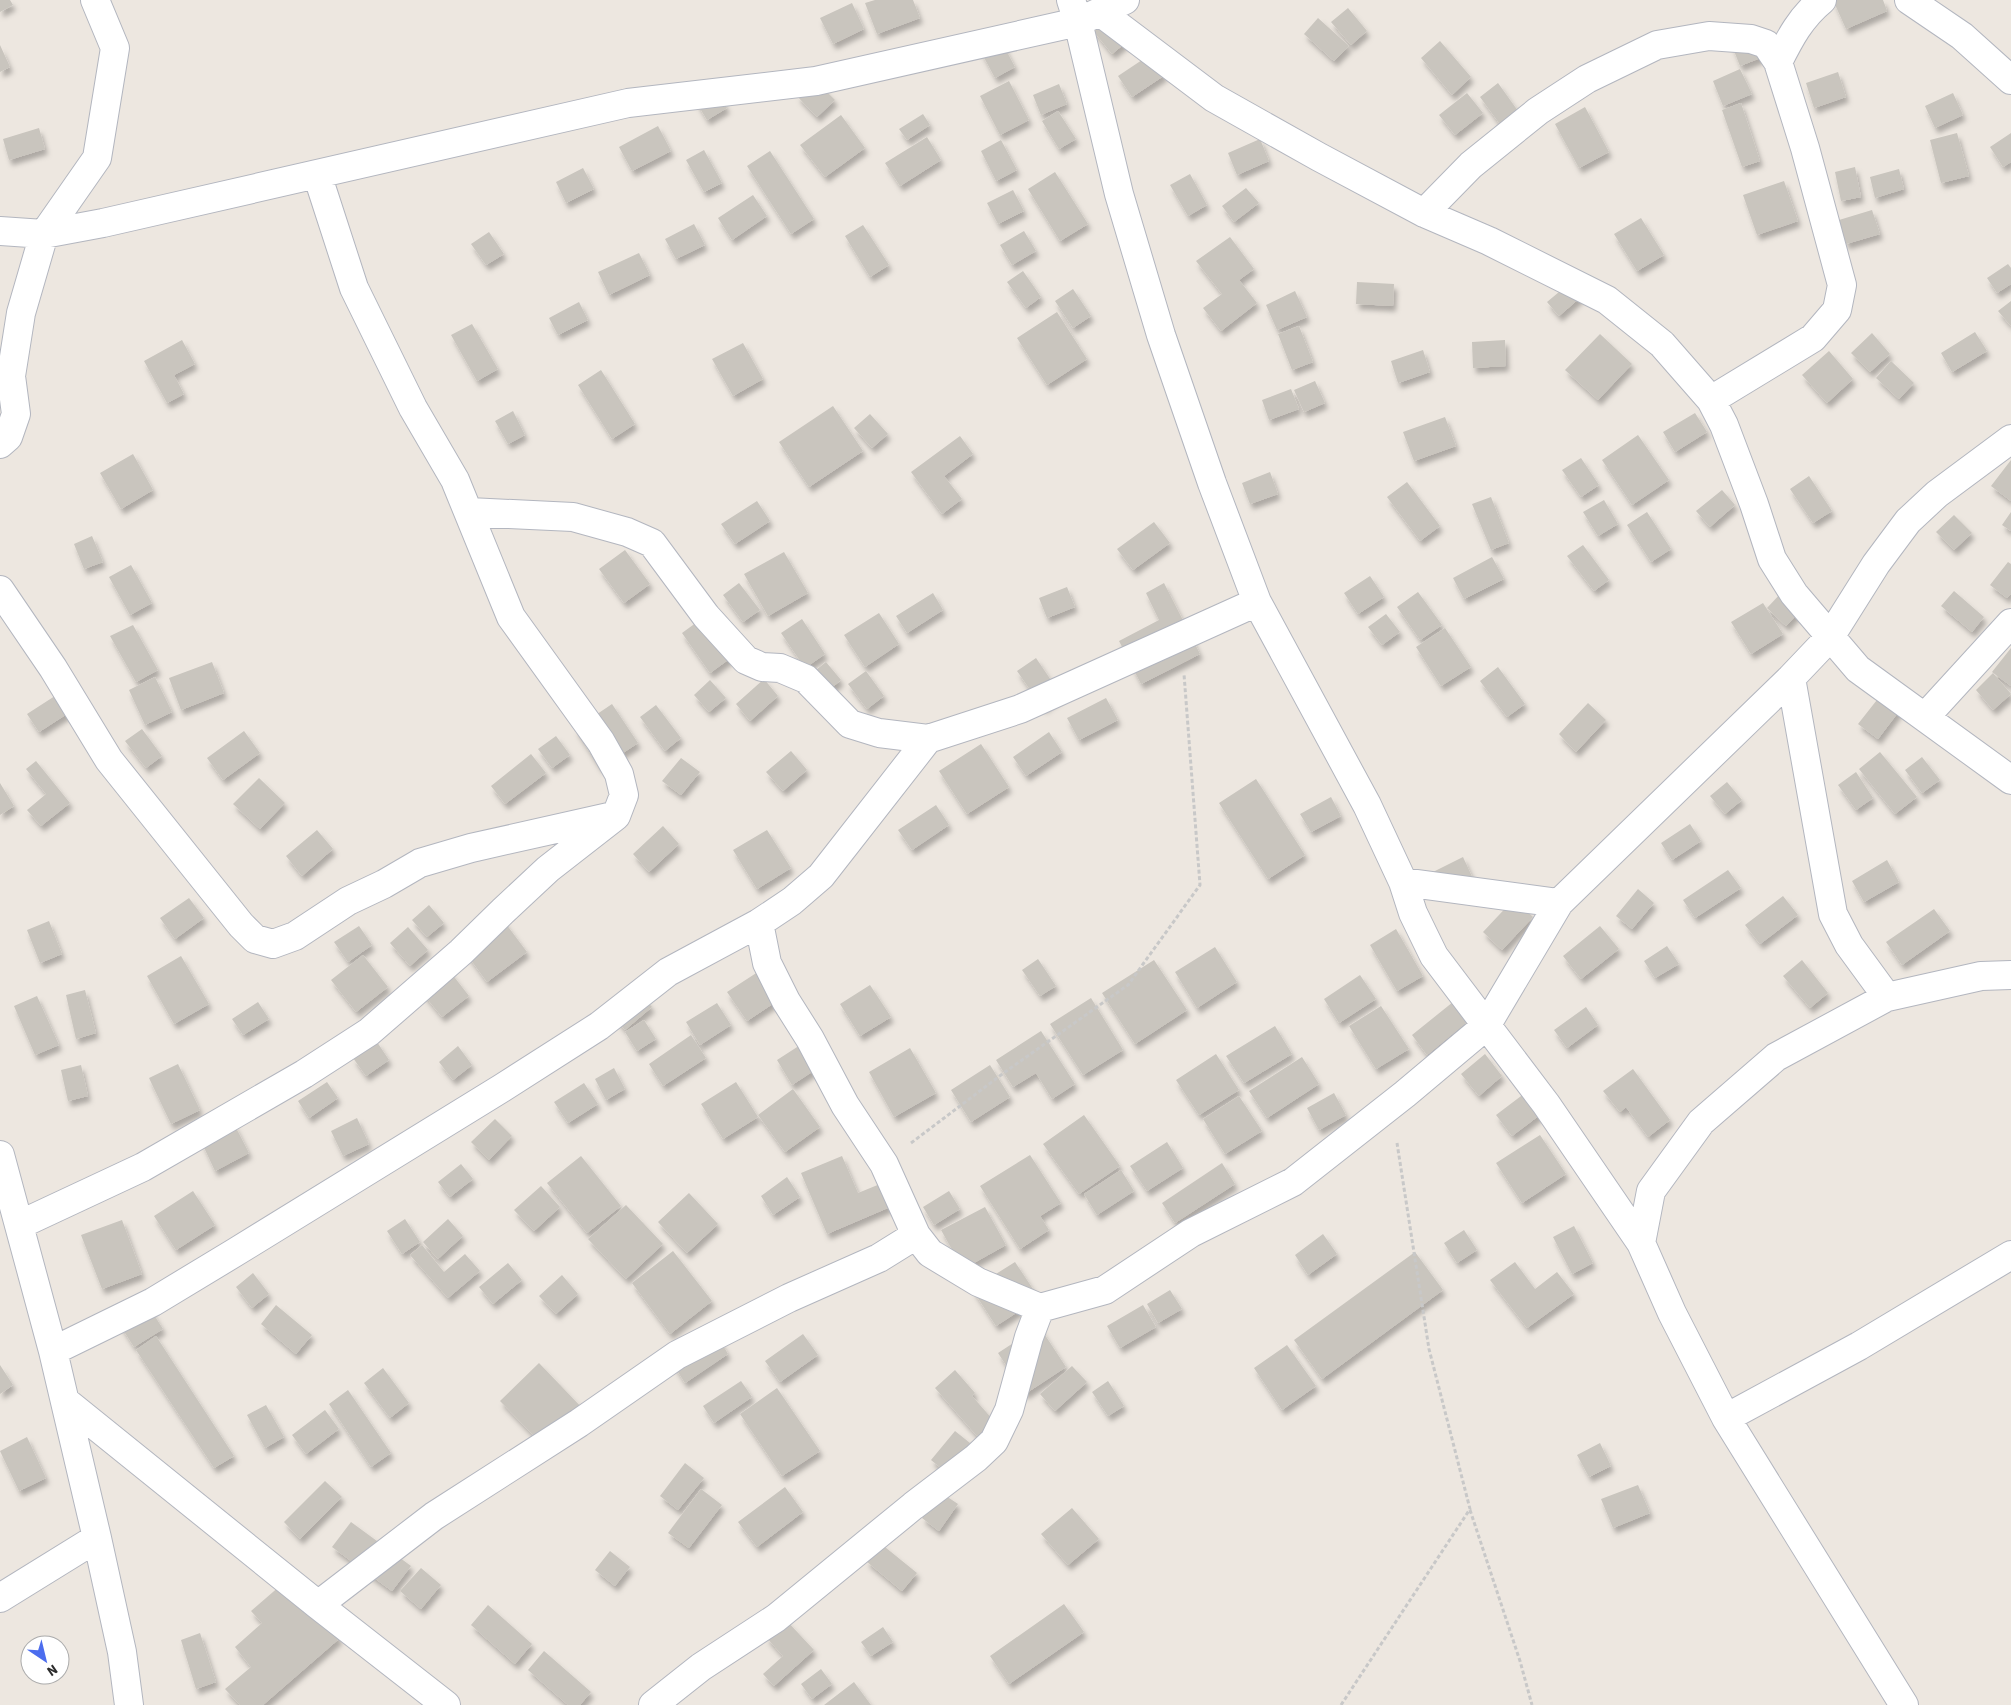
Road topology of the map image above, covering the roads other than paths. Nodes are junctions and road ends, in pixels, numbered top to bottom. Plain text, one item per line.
1 (95, 0) edge
2 (1125, 0) edge
3 (1822, 0) edge
4 (1909, 0) edge
5 (1083, 11) edge
6 (1778, 62) junction
7 (2011, 80) edge
8 (317, 174) junction
9 (1424, 213) junction
10 (0, 231) edge
11 (44, 234) junction
12 (1711, 400) junction
13 (2011, 440) edge
14 (0, 444) edge
15 (469, 512) junction
16 (0, 590) edge
17 (1257, 602) junction
18 (2011, 624) edge
19 (1830, 637) junction
20 (1791, 678) junction
21 (1925, 717) junction
22 (928, 739) junction
23 (2011, 780) edge
24 (616, 816) junction
25 (1403, 882) junction
26 (1559, 903) junction
27 (759, 922) junction
28 (2011, 974) edge
29 (1887, 997) junction
30 (1486, 1026) junction
31 (0, 1155) edge
32 (11, 1208) edge
33 (916, 1235) junction
34 (1641, 1243) junction
35 (2011, 1255) edge
36 (1040, 1308) junction
37 (53, 1351) junction
38 (65, 1400) junction
39 (1726, 1418) junction
40 (97, 1538) junction
41 (0, 1598) edge
42 (318, 1605) junction
43 (129, 1705) edge
44 (446, 1705) edge
45 (654, 1705) edge
46 (1904, 1705) edge

1 - 11 street
2 - 5 street
3 - 6 street
4 - 7 street
5 - 8 street
5 - 9 street
5 - 17 street
6 - 9 street
6 - 12 street
8 - 11 street
8 - 15 street
9 - 12 street
10 - 11 street
11 - 14 street
12 - 19 street
13 - 19 street
15 - 22 street
15 - 24 street
16 - 24 street
17 - 22 street
17 - 25 street
18 - 21 street
19 - 20 street
19 - 21 street
20 - 26 street
20 - 29 street
21 - 23 street
22 - 27 street
24 - 32 street
25 - 26 street
25 - 30 street
26 - 30 street
27 - 33 street
27 - 37 street
28 - 29 street
29 - 34 street
30 - 34 street
30 - 36 street
31 - 32 street
32 - 37 street
33 - 36 street
33 - 42 street
34 - 39 street
35 - 39 street
36 - 45 street
37 - 38 street
38 - 40 street
38 - 42 street
39 - 46 street
40 - 41 street
40 - 43 street
42 - 44 street

